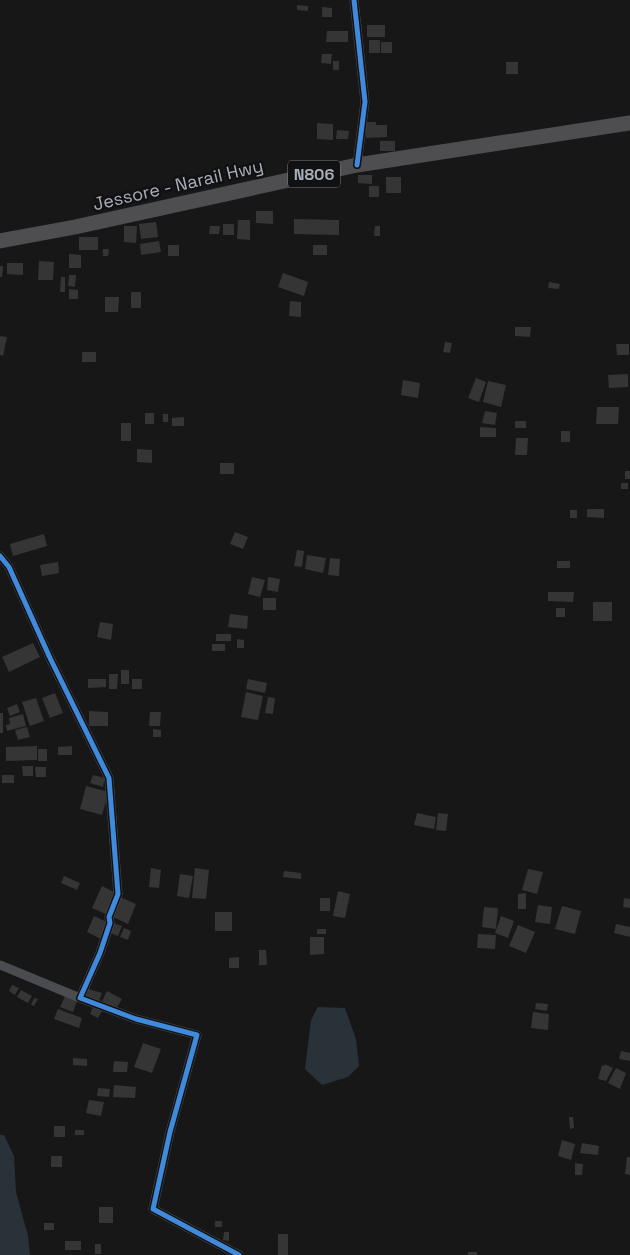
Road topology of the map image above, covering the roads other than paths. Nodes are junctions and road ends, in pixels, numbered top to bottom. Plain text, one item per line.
1 (354, 0) edge
2 (630, 123) edge
3 (357, 165) junction
4 (0, 241) edge
5 (0, 556) edge
6 (0, 965) edge
7 (80, 998) junction
8 (239, 1255) edge

1 - 3 street
2 - 3 highway, Jessore - Narail Hwy / N806
3 - 4 highway, Jessore - Narail Hwy / N806
5 - 7 street
6 - 7 street
7 - 8 street

